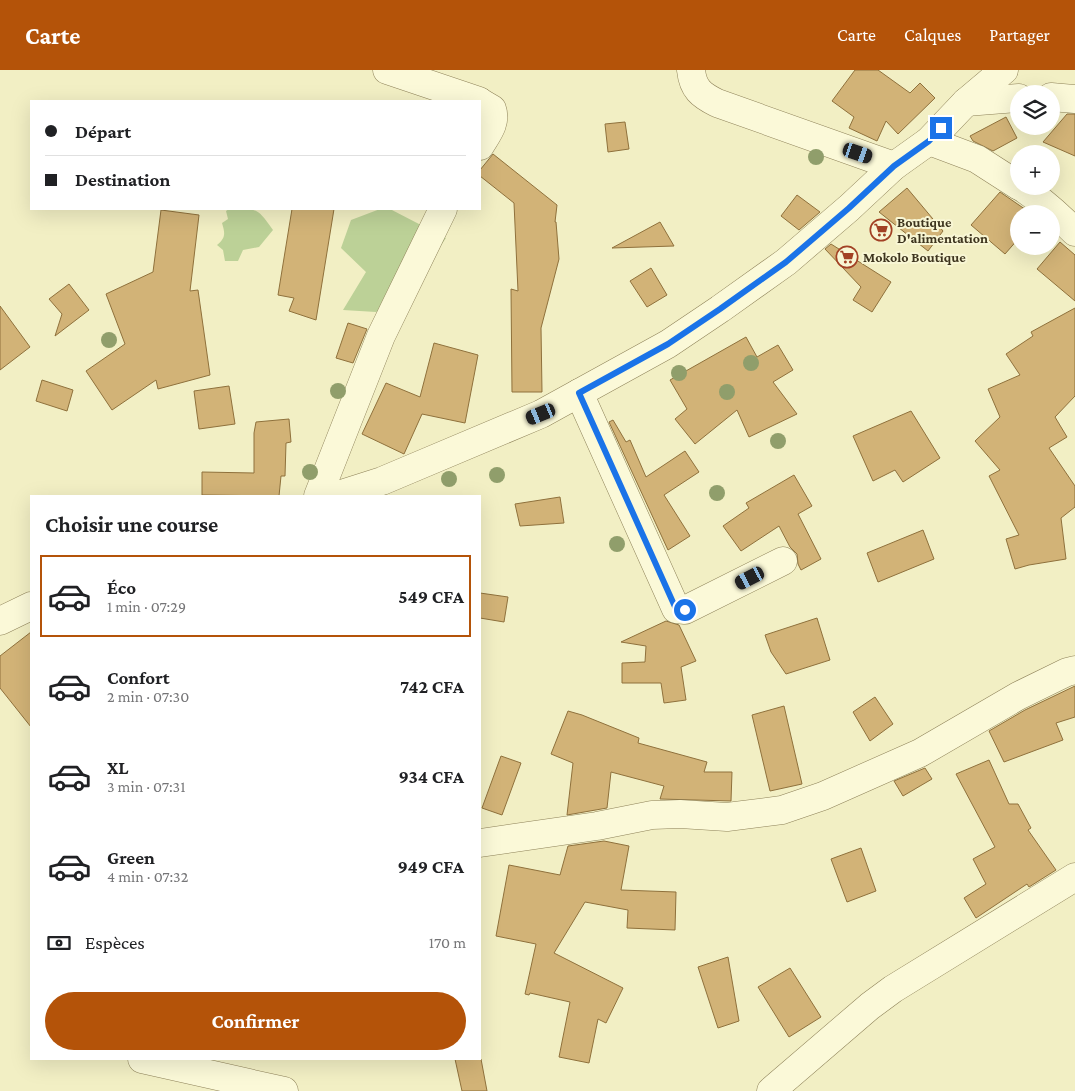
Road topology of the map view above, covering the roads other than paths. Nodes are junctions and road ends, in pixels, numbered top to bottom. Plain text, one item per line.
1 (387, 70) edge
2 (691, 70) edge
3 (1004, 70) edge
4 (1060, 98) edge
5 (1010, 99) edge
6 (1075, 99) edge
7 (477, 100) edge
8 (481, 102) edge
9 (966, 102) junction
10 (929, 141) junction
11 (481, 144) edge
12 (894, 166) junction
13 (1010, 180) edge
14 (1033, 195) edge
15 (443, 210) edge
16 (1075, 232) edge
17 (579, 393) junction
18 (318, 495) edge
19 (338, 495) edge
20 (783, 561) dead end
21 (30, 606) edge
22 (0, 620) edge
23 (1072, 672) edge
24 (481, 843) edge
25 (1075, 877) edge
26 (146, 1060) edge
27 (284, 1091) edge
28 (771, 1091) edge

1 - 7 street
2 - 12 street
3 - 9 street
4 - 6 street
5 - 9 street
8 - 11 street
9 - 10 street
10 - 12 street
10 - 13 street
12 - 17 street
14 - 16 street
15 - 18 street
17 - 19 street
17 - 20 street
21 - 22 street
23 - 24 street
25 - 28 street
26 - 27 street

